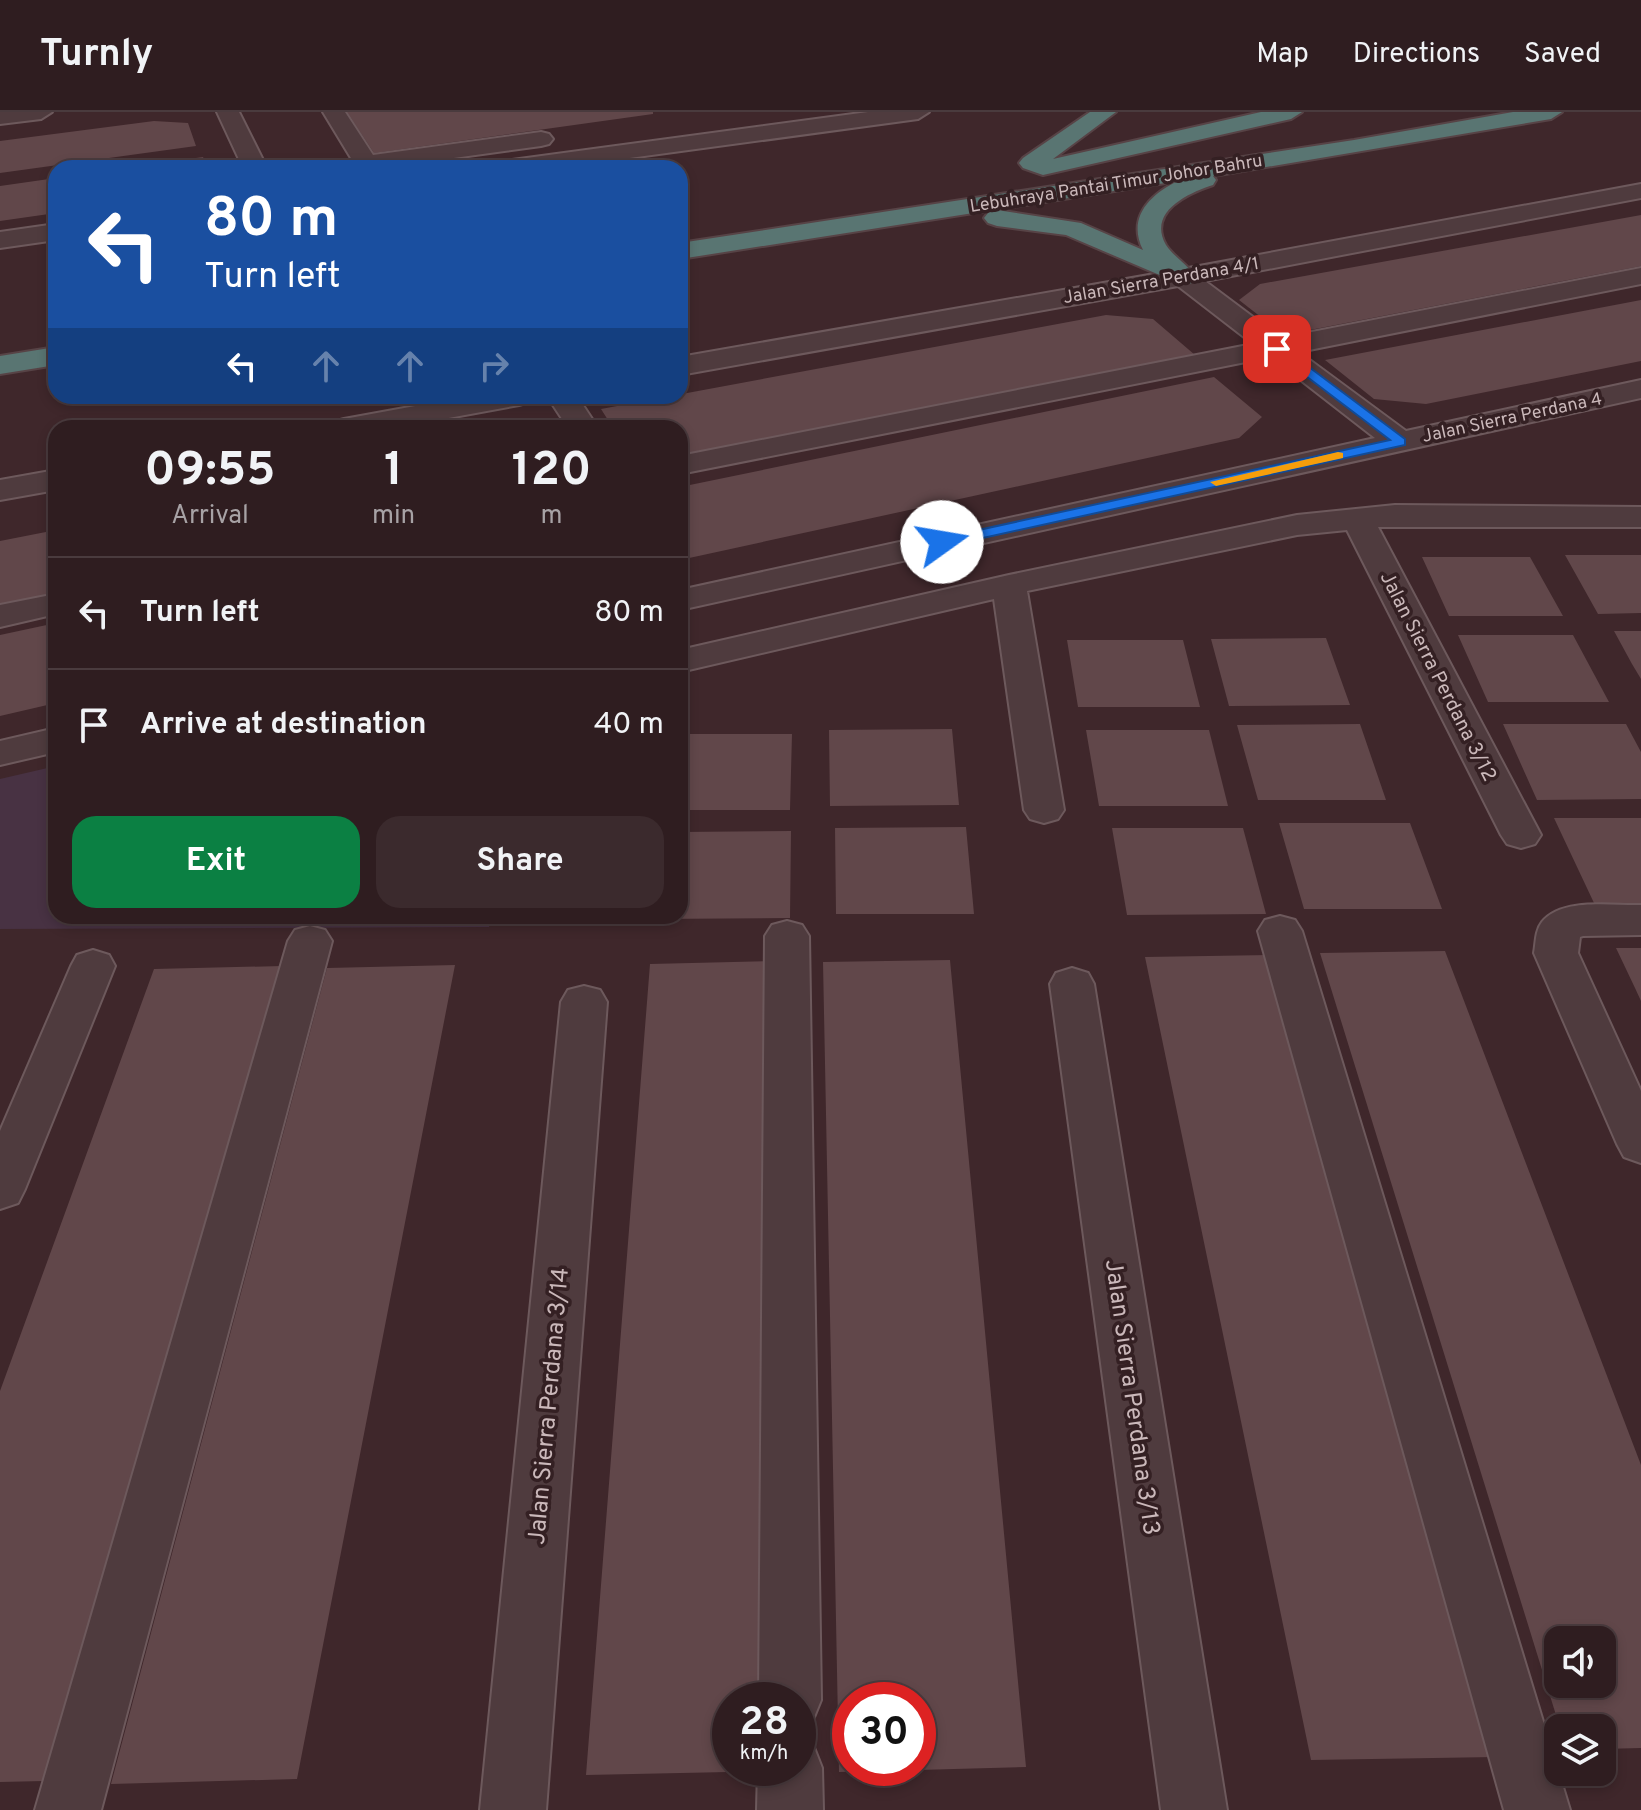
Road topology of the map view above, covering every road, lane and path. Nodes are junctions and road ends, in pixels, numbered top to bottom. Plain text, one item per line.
1 (41, 112) edge
2 (228, 112) edge
3 (334, 112) edge
4 (750, 112) edge
5 (918, 112) edge
6 (1291, 112) edge
7 (1551, 112) edge
8 (1096, 114) edge
9 (0, 117) edge
10 (1314, 124) dead end
11 (642, 126) dead end
12 (565, 136) dead end
13 (1354, 147) junction
14 (251, 160) edge
15 (364, 160) edge
16 (401, 160) edge
17 (563, 160) edge
18 (1006, 176) junction
19 (1641, 191) edge
20 (711, 222) dead end
21 (688, 226) edge
22 (48, 233) edge
23 (781, 233) junction
24 (0, 240) edge
25 (688, 250) edge
26 (1641, 276) edge
27 (1183, 277) junction
28 (1277, 349) junction
29 (48, 357) edge
30 (0, 365) edge
31 (688, 365) edge
32 (1641, 389) edge
33 (478, 404) edge
34 (389, 420) edge
35 (1400, 442) junction
36 (688, 463) edge
37 (48, 481) edge
38 (0, 490) edge
39 (1641, 517) edge
40 (1357, 518) junction
41 (1009, 585) junction
42 (688, 589) edge
43 (48, 606) edge
44 (0, 616) edge
45 (688, 659) edge
46 (48, 742) edge
47 (0, 753) edge
48 (1044, 810) dead end
49 (1521, 835) dead end
50 (1641, 920) edge
51 (1280, 931) dead end
52 (787, 936) dead end
53 (310, 941) dead end
54 (93, 966) dead end
55 (1072, 984) dead end
56 (584, 1002) dead end
57 (1641, 1144) edge
58 (0, 1189) edge
59 (790, 1682) edge
60 (790, 1786) edge
61 (68, 1810) edge
62 (513, 1810) edge
63 (790, 1810) edge
64 (1194, 1810) edge
65 (1537, 1810) edge

1 - 9 street
2 - 14 street
3 - 15 street
4 - 11 street
5 - 17 street
6 - 18 highway
7 - 13 highway, Lebuhraya Pantai Timur Johor Bahru
8 - 18 highway
10 - 18 highway, Lebuhraya Pantai Timur Johor Bahru
12 - 16 street
13 - 23 highway, Lebuhraya Pantai Timur Johor Bahru
13 - 27 highway
19 - 27 street, Jalan Sierra Perdana 4/1
20 - 21 highway
22 - 24 street
23 - 25 highway, Lebuhraya Pantai Timur Johor Bahru
23 - 27 highway
26 - 28 street
27 - 28 street
27 - 31 street, Jalan Sierra Perdana 4/1
28 - 35 street
28 - 36 street
29 - 30 highway
32 - 35 street, Jalan Sierra Perdana 4
33 - 34 street
35 - 42 street, Jalan Sierra Perdana 4
37 - 38 street
39 - 40 street
40 - 41 street
40 - 49 street, Jalan Sierra Perdana 3/12
41 - 45 street
41 - 48 street
43 - 44 street
46 - 47 street
50 - 57 street
51 - 65 street
52 - 59 street
53 - 61 street
54 - 58 street
55 - 64 street, Jalan Sierra Perdana 3/13
56 - 62 street, Jalan Sierra Perdana 3/14
60 - 63 street

